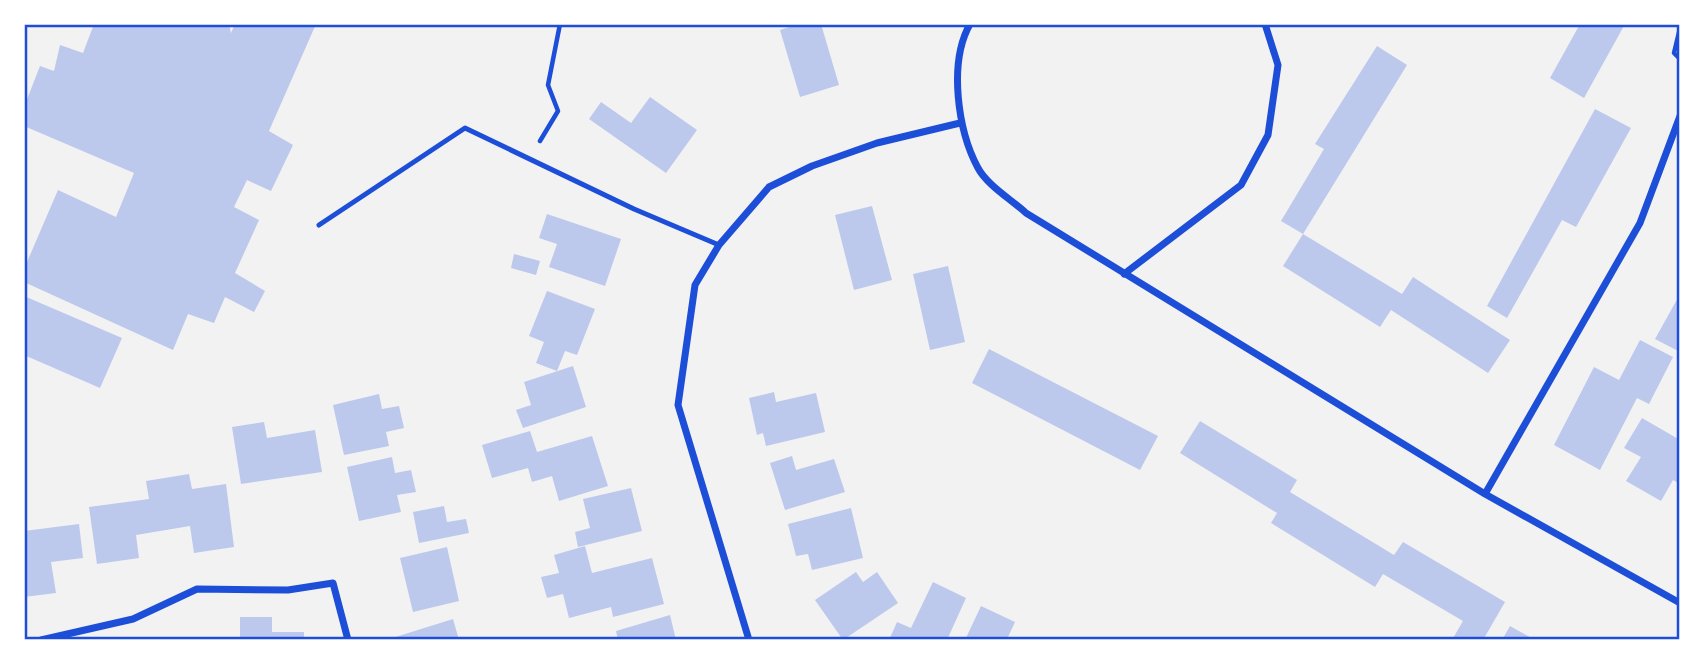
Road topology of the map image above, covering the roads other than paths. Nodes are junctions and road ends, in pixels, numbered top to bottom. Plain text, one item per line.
1 (970, 24) edge
2 (1265, 24) edge
3 (1679, 116) edge
4 (960, 123) junction
5 (319, 225) dead end
6 (719, 245) junction
7 (1124, 274) junction
8 (1485, 494) junction
9 (1679, 603) edge
10 (41, 639) edge
11 (348, 639) edge
12 (749, 639) edge

1 - 4 street
2 - 7 street
3 - 8 street
4 - 6 street
4 - 7 street
5 - 6 lane
6 - 12 street
7 - 8 street
8 - 9 street
10 - 11 street

